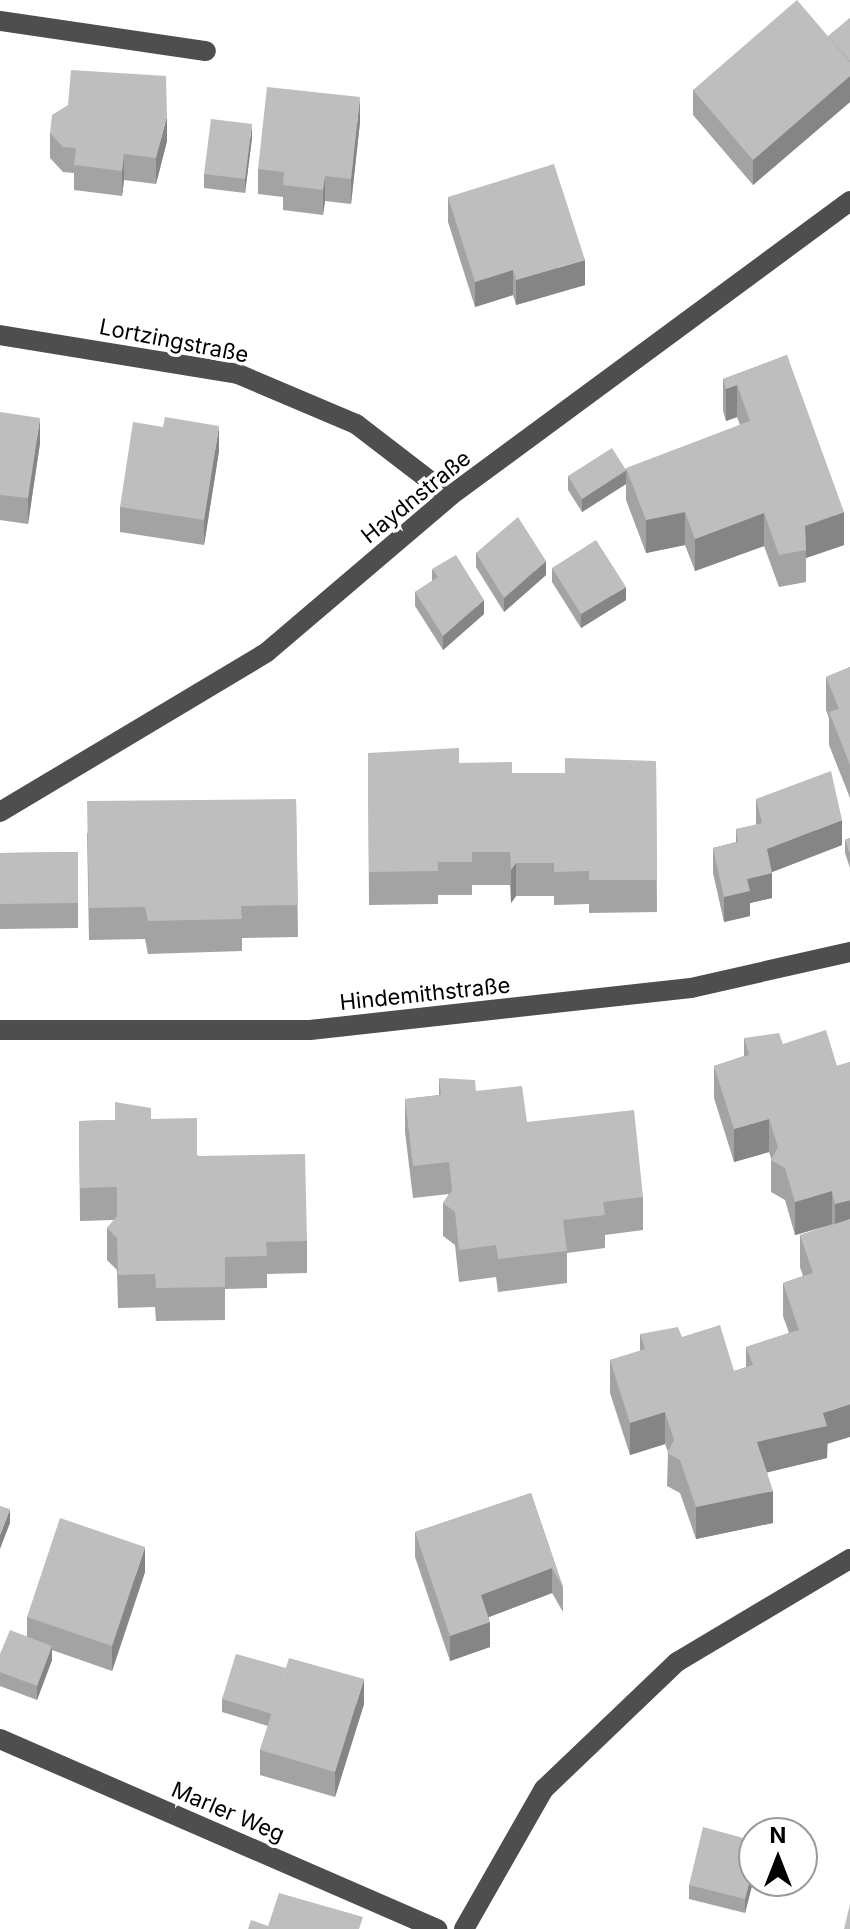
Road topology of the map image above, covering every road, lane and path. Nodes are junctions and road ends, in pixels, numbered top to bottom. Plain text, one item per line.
1 (0, 21) edge
2 (206, 51) dead end
3 (850, 201) edge
4 (0, 335) edge
5 (450, 496) junction
6 (0, 812) edge
7 (850, 952) edge
8 (0, 1030) edge
9 (850, 1559) edge
10 (0, 1739) edge
11 (438, 1929) edge
12 (464, 1929) edge

1 - 2 street
3 - 5 street, Haydnstraße
4 - 5 street, Lortzingstraße
5 - 6 street, Haydnstraße
7 - 8 street, Hindemithstraße
9 - 12 street
10 - 11 street, Marler Weg

